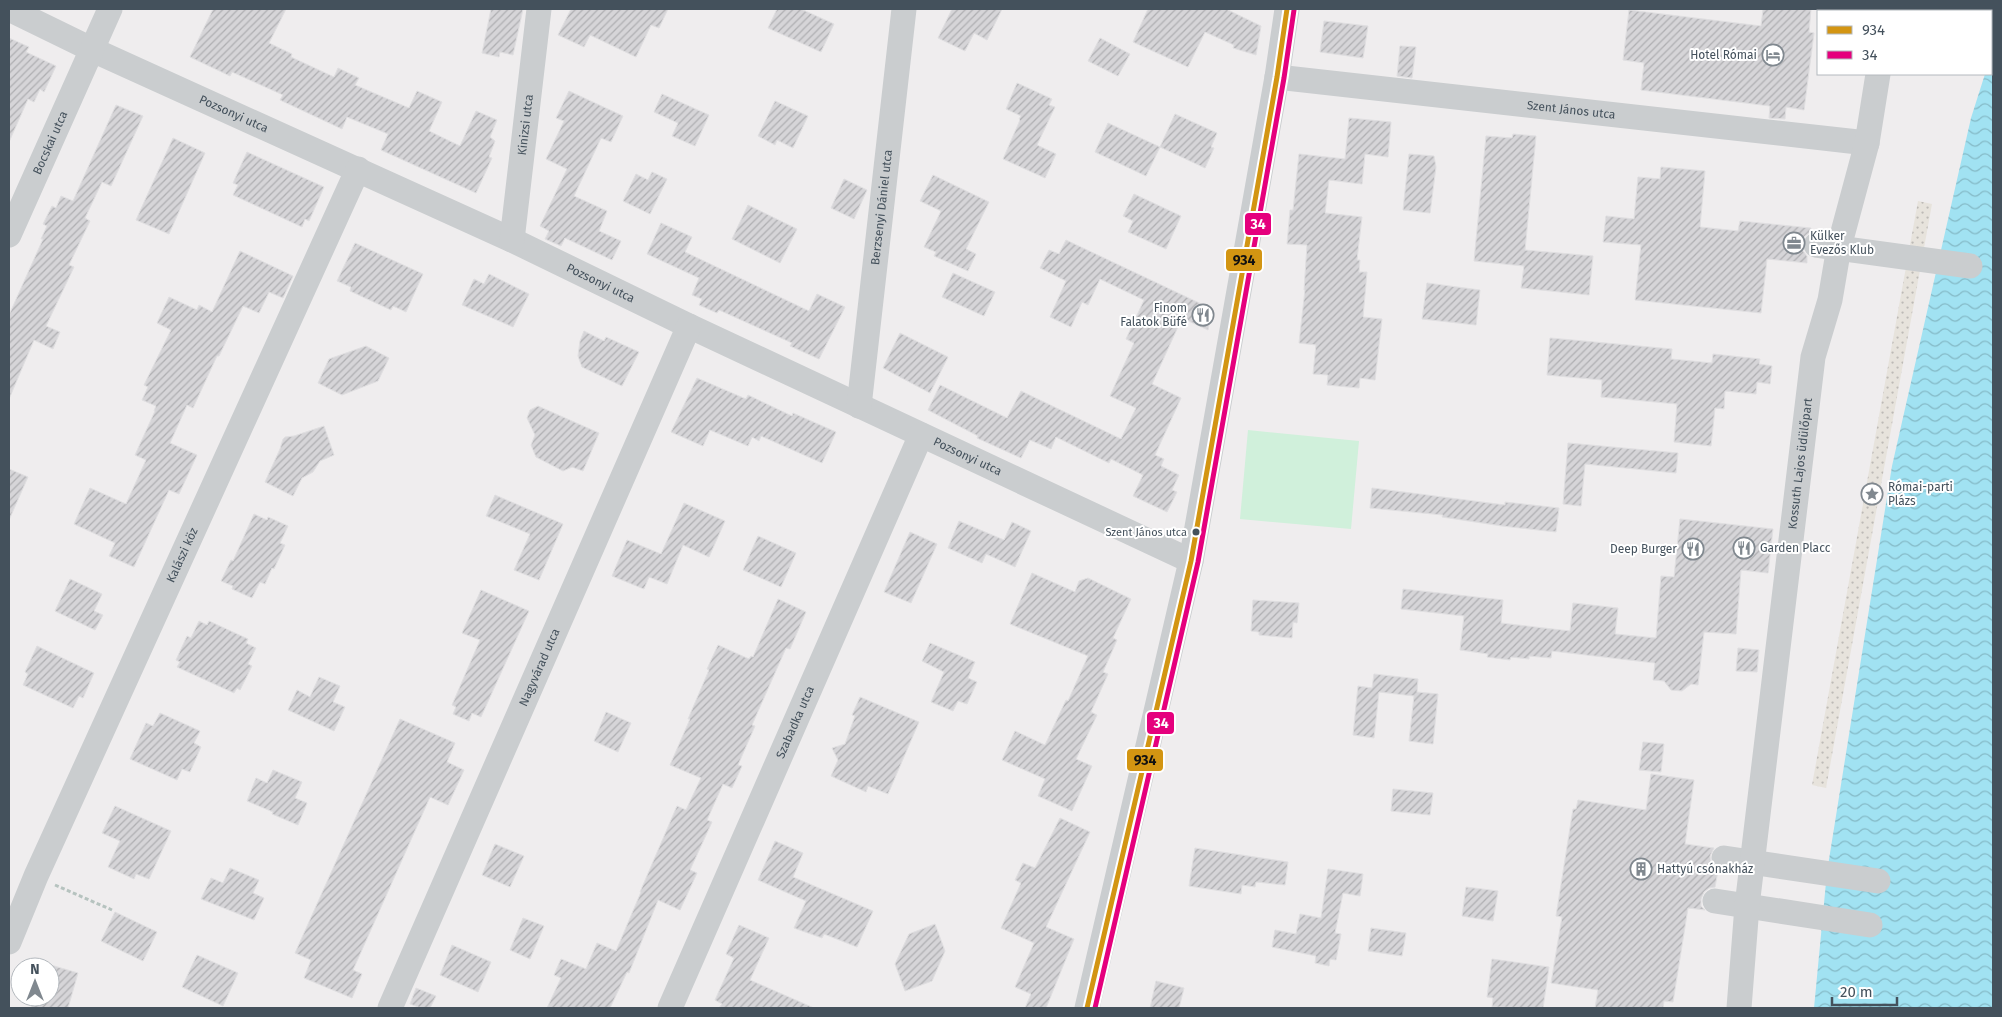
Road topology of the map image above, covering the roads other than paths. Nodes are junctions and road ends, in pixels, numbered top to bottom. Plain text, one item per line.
1 (9, 9) edge
2 (110, 9) edge
3 (539, 9) edge
4 (904, 9) edge
5 (1287, 9) edge
6 (93, 50) junction
7 (1878, 75) edge
8 (1277, 77) junction
9 (1867, 143) junction
10 (358, 169) junction
11 (9, 235) edge
12 (512, 240) junction
13 (1827, 246) junction
14 (1970, 266) dead end
15 (689, 326) junction
16 (859, 406) junction
17 (922, 435) junction
18 (1191, 560) junction
19 (1724, 858) dead end
20 (1754, 862) junction
21 (1878, 881) dead end
22 (1715, 901) dead end
23 (1747, 906) junction
24 (1870, 925) dead end
25 (9, 942) edge
26 (390, 1008) edge
27 (670, 1008) edge
28 (1087, 1008) edge
29 (1739, 1008) edge

1 - 6 street, Pozsonyi utca
2 - 6 street, Bocskai utca
3 - 12 street, Kinizsi utca
4 - 16 street, Berzsenyi Dániel utca
5 - 8 street
6 - 10 street, Pozsonyi utca
6 - 11 street, Bocskai utca
7 - 9 street, Kossuth Lajos üdülőpart
8 - 9 street, Szent János utca
8 - 18 street
9 - 13 street, Kossuth Lajos üdülőpart
10 - 12 street, Pozsonyi utca
10 - 25 street, Kalászi köz
12 - 15 street, Pozsonyi utca
13 - 14 street
13 - 20 street, Kossuth Lajos üdülőpart
15 - 16 street, Pozsonyi utca
15 - 26 street, Nagyvárad utca
16 - 17 street, Pozsonyi utca
17 - 18 street, Pozsonyi utca
17 - 27 street, Szabadka utca
18 - 28 street
19 - 20 street
20 - 21 street
20 - 23 street, Kossuth Lajos üdülőpart
22 - 23 street
23 - 24 street
23 - 29 street, Kossuth Lajos üdülőpart

